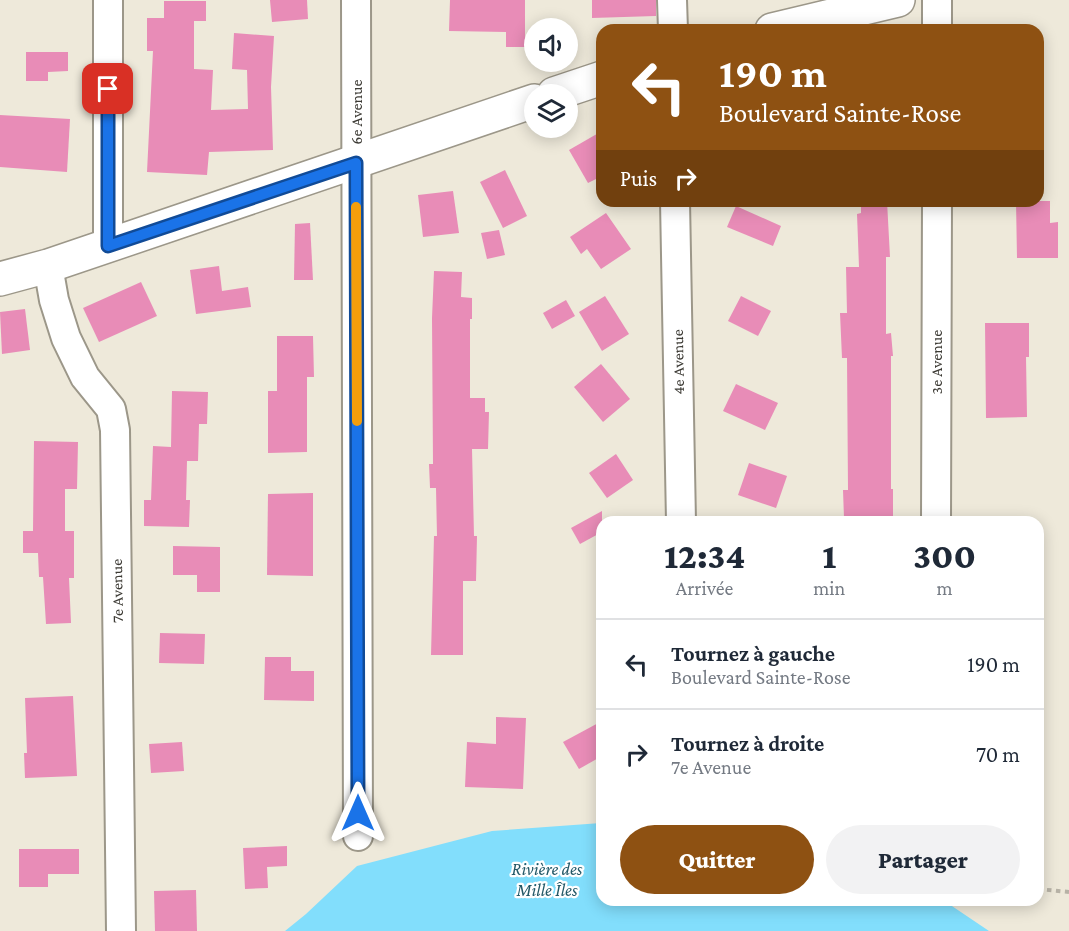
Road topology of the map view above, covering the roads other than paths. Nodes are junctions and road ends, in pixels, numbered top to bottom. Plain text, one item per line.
1 (108, 0) edge
2 (356, 0) edge
3 (672, 0) edge
4 (898, 0) edge
5 (937, 0) edge
6 (673, 24) edge
7 (797, 24) edge
8 (937, 24) edge
9 (596, 80) edge
10 (578, 86) edge
11 (524, 104) edge
12 (356, 163) junction
13 (675, 207) edge
14 (937, 207) edge
15 (108, 246) junction
16 (48, 266) junction
17 (0, 279) edge
18 (681, 516) edge
19 (936, 516) edge
20 (358, 836) dead end
21 (121, 931) edge

1 - 15 street
2 - 12 street, 6e Avenue
3 - 6 street
4 - 7 street
5 - 8 street
9 - 10 street
11 - 12 street
12 - 15 street
12 - 20 street, 6e Avenue
13 - 18 street, 4e Avenue
14 - 19 street, 3e Avenue
15 - 16 street
16 - 17 street
16 - 21 street, 7e Avenue

